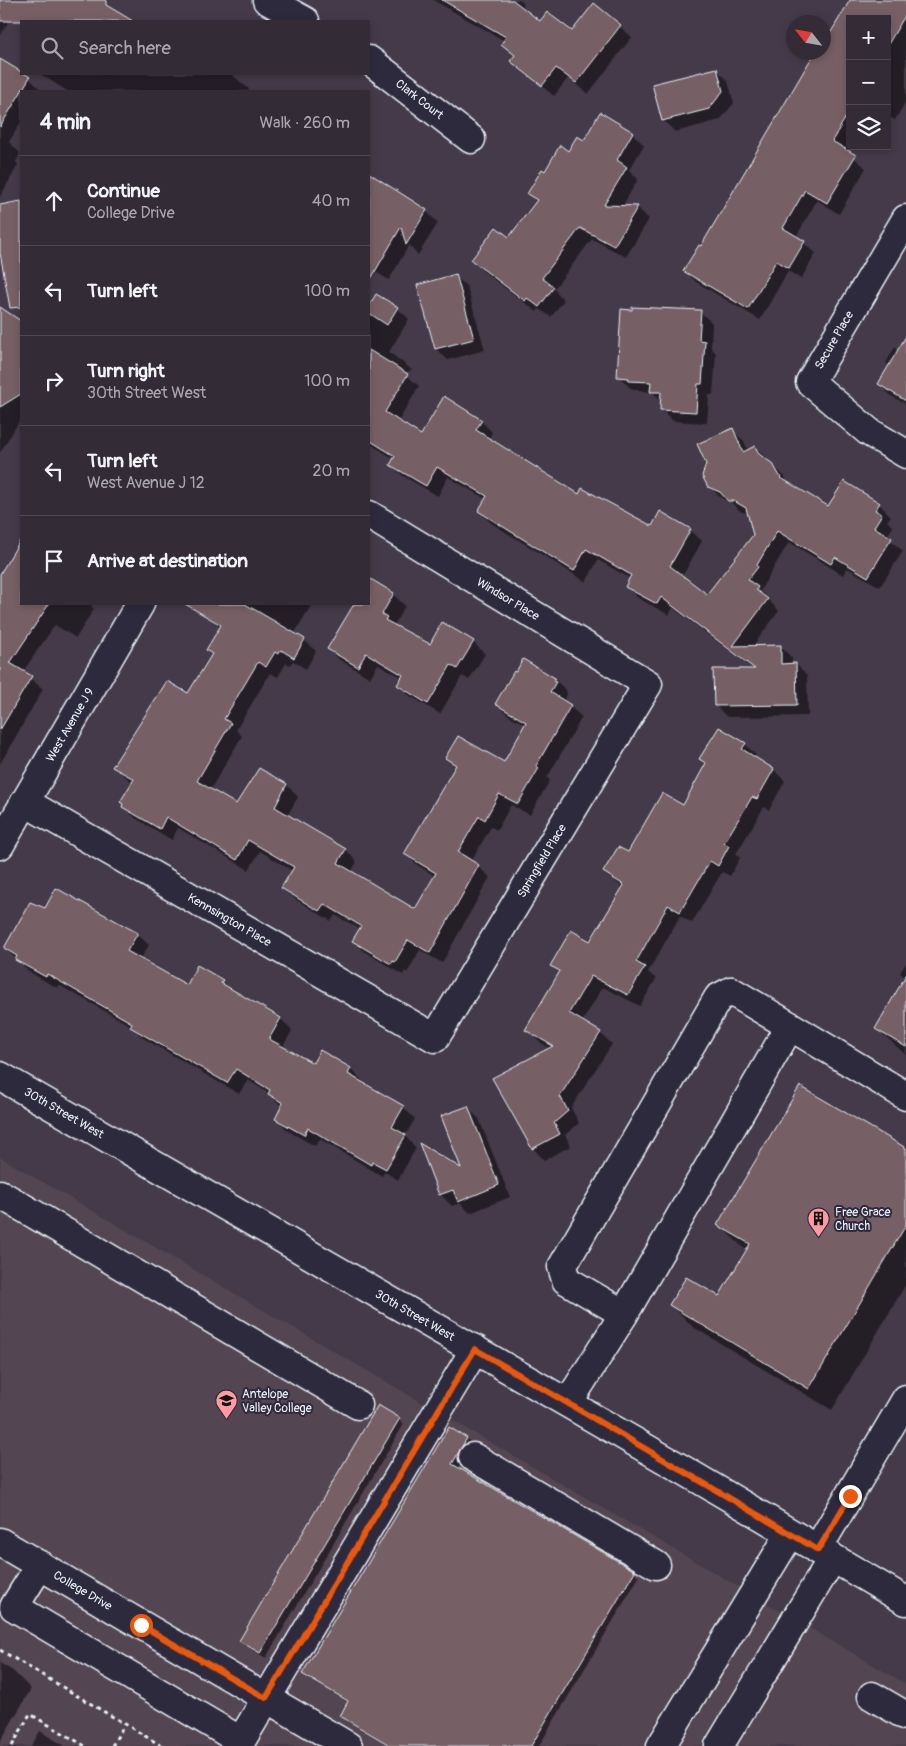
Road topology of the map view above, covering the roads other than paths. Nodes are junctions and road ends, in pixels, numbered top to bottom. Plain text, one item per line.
1 (268, 0) edge
2 (303, 20) edge
3 (370, 61) edge
4 (471, 139) dead end
5 (906, 219) edge
6 (906, 454) edge
7 (370, 516) edge
8 (139, 605) edge
9 (648, 684) joint
10 (25, 802) junction
11 (0, 845) edge
12 (790, 1026) junction
13 (435, 1038) joint
14 (0, 1076) edge
15 (906, 1096) edge
16 (0, 1194) edge
17 (624, 1314) junction
18 (475, 1349) junction
19 (906, 1399) edge
20 (568, 1403) junction
21 (358, 1405) dead end
22 (473, 1457) dead end
23 (790, 1534) junction
24 (0, 1542) edge
25 (825, 1554) junction
26 (40, 1565) junction
27 (656, 1565) dead end
28 (906, 1601) edge
29 (7, 1603) edge
30 (872, 1696) dead end
31 (266, 1698) junction
32 (906, 1716) edge
33 (240, 1743) edge
34 (348, 1746) edge
35 (662, 1746) edge
36 (719, 1746) edge

1 - 2 street
3 - 4 street, Clark Court
5 - 6 street, Secure Place
7 - 9 street, Windsor Place
8 - 10 street, West Avenue J 9
9 - 13 street, Springfield Place
10 - 11 street, West Avenue J 9
10 - 13 street, Kennsington Place
12 - 15 street
12 - 17 street
12 - 17 street
14 - 18 street, 30th Street West
16 - 21 street
17 - 20 street
18 - 20 street, 30th Street West
18 - 31 street
19 - 25 street
20 - 23 street, 30th Street West
22 - 27 street
23 - 25 street, 30th Street West
23 - 35 street
24 - 26 street, College Drive
25 - 28 street, 30th Street West
25 - 36 street
26 - 29 street
26 - 31 street, College Drive
29 - 33 street
30 - 32 street
31 - 33 street
31 - 34 street, College Drive

